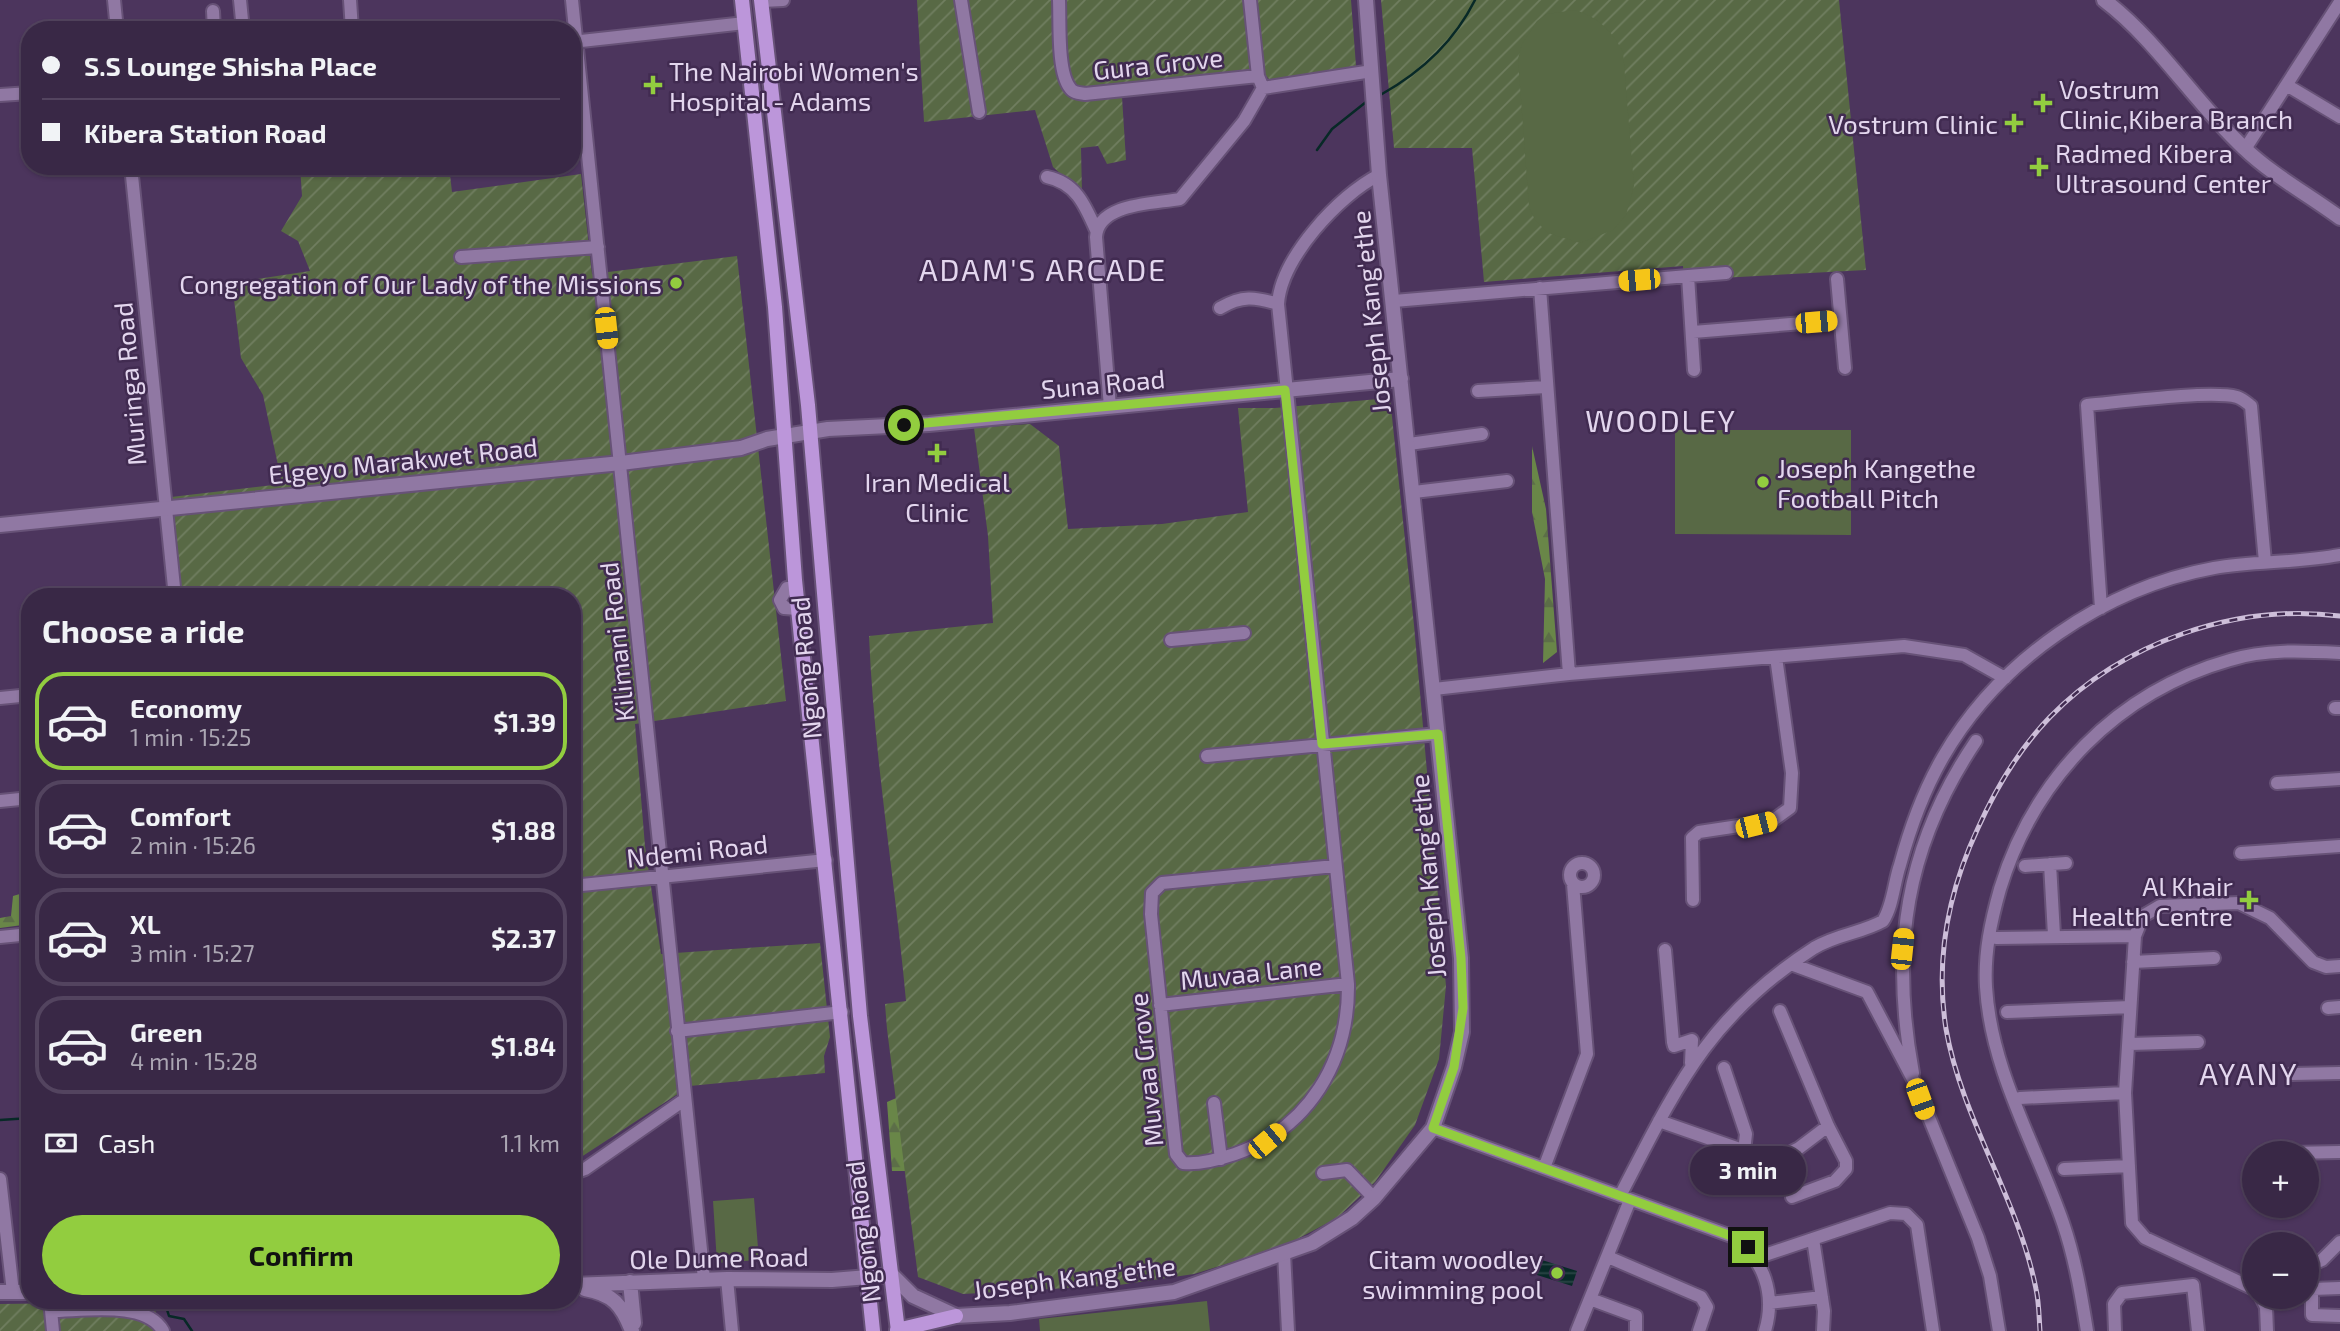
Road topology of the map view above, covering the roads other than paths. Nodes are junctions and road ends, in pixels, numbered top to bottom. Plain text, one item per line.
1 (114, 0) edge
2 (240, 0) edge
3 (350, 0) edge
4 (572, 0) edge
5 (742, 0) edge
6 (783, 0) edge
7 (961, 0) edge
8 (1059, 0) edge
9 (1250, 0) edge
10 (1366, 0) edge
11 (2104, 0) edge
12 (762, 1) edge
13 (2340, 2) edge
14 (213, 11) dead end
15 (116, 21) edge
16 (214, 21) edge
17 (242, 21) edge
18 (351, 21) edge
19 (573, 21) edge
20 (745, 23) junction
21 (2327, 24) junction
22 (2340, 32) edge
23 (581, 41) edge
24 (1372, 71) junction
25 (1260, 82) junction
26 (2288, 86) junction
27 (21, 94) edge
28 (0, 96) edge
29 (581, 102) edge
30 (979, 112) dead end
31 (2340, 117) edge
32 (2245, 149) junction
33 (132, 175) edge
34 (1380, 175) junction
35 (1047, 177) dead end
36 (2340, 218) edge
37 (1096, 230) junction
38 (598, 247) junction
39 (461, 257) dead end
40 (1726, 273) dead end
41 (1688, 276) junction
42 (1837, 279) dead end
43 (1540, 289) junction
44 (1394, 301) junction
45 (1278, 304) junction
46 (1220, 308) dead end
47 (1840, 320) junction
48 (1693, 332) junction
49 (1845, 368) dead end
50 (1694, 370) dead end
51 (1401, 379) junction
52 (1546, 387) junction
53 (1285, 390) junction
54 (1478, 391) dead end
55 (1111, 407) junction
56 (809, 432) junction
57 (1482, 434) dead end
58 (786, 436) junction
59 (1409, 444) junction
60 (621, 463) junction
61 (1507, 481) dead end
62 (1414, 492) junction
63 (164, 509) junction
64 (0, 525) edge
65 (2340, 555) edge
66 (2265, 562) junction
67 (174, 588) edge
68 (2101, 608) junction
69 (1244, 633) dead end
70 (1171, 640) dead end
71 (2340, 653) edge
72 (1776, 657) junction
73 (1569, 674) junction
74 (2005, 678) junction
75 (1434, 689) junction
76 (21, 696) edge
77 (0, 698) edge
78 (1438, 734) junction
79 (1976, 741) dead end
80 (1322, 744) junction
81 (1208, 756) dead end
82 (2340, 779) edge
83 (2277, 783) dead end
84 (21, 799) edge
85 (0, 801) edge
86 (2340, 846) edge
87 (2241, 853) dead end
88 (826, 860) junction
89 (2066, 863) dead end
90 (2050, 864) junction
91 (1335, 866) junction
92 (2025, 866) dead end
93 (661, 876) junction
94 (1573, 884) dead end
95 (581, 885) edge
96 (1693, 900) dead end
97 (21, 935) edge
98 (2054, 935) junction
99 (2135, 936) junction
100 (0, 937) edge
101 (1996, 938) dead end
102 (1665, 950) dead end
103 (2214, 958) dead end
104 (2133, 962) junction
105 (1791, 964) junction
106 (2340, 966) edge
107 (1348, 984) junction
108 (1160, 1005) junction
109 (2130, 1007) junction
110 (1780, 1011) dead end
111 (842, 1012) junction
112 (2007, 1012) dead end
113 (677, 1031) junction
114 (2199, 1042) dead end
115 (2130, 1044) junction
116 (1691, 1063) junction
117 (1724, 1068) dead end
118 (2340, 1073) edge
119 (2292, 1074) dead end
120 (1915, 1083) junction
121 (2125, 1093) junction
122 (2020, 1098) dead end
123 (684, 1100) junction
124 (1214, 1103) dead end
125 (1659, 1121) junction
126 (1828, 1126) junction
127 (1433, 1128) junction
128 (1744, 1151) junction
129 (2319, 1152) edge
130 (2340, 1152) edge
131 (1220, 1159) junction
132 (2129, 1166) junction
133 (1544, 1168) junction
134 (2064, 1169) dead end
135 (581, 1171) edge
136 (1323, 1172) dead end
137 (0, 1179) edge
138 (1792, 1197) dead end
139 (1374, 1198) junction
140 (1625, 1198) junction
141 (1813, 1239) junction
142 (2340, 1242) edge
143 (1284, 1253) junction
144 (1608, 1257) junction
145 (1756, 1258) junction
146 (2319, 1261) edge
147 (2199, 1262) junction
148 (892, 1275) junction
149 (867, 1278) junction
150 (704, 1279) junction
151 (727, 1279) junction
152 (2242, 1280) edge
153 (629, 1282) junction
154 (581, 1285) edge
155 (2193, 1285) junction
156 (581, 1288) edge
157 (2340, 1288) edge
158 (2319, 1289) edge
159 (6, 1292) edge
160 (1822, 1297) junction
161 (1590, 1299) junction
162 (1769, 1303) junction
163 (50, 1309) edge
164 (101, 1309) edge
165 (2266, 1309) edge
166 (2311, 1309) edge
167 (956, 1316) junction
168 (2340, 1316) edge
169 (897, 1330) edge
170 (52, 1331) edge
171 (163, 1331) edge
172 (633, 1331) edge
173 (732, 1331) edge
174 (873, 1331) edge
175 (1287, 1331) edge
176 (1577, 1331) edge
177 (1636, 1331) edge
178 (1699, 1331) edge
179 (1765, 1331) edge
180 (1823, 1331) edge
181 (1934, 1331) edge
182 (1999, 1331) edge
183 (2087, 1331) edge
184 (2115, 1331) edge
185 (2198, 1331) edge
186 (2267, 1331) edge

1 - 15 street
2 - 17 street
3 - 18 street
4 - 19 street, Kilimani Road
5 - 20 main road, Ngong Road
6 - 12 street
7 - 30 street
8 - 25 street, Gura Grove
9 - 25 street
10 - 24 street, Joseph Kang'ethe
11 - 32 street
12 - 56 main road, Ngong Road
13 - 21 street
14 - 16 street
20 - 23 street
20 - 58 main road, Ngong Road
21 - 22 street
21 - 26 street
24 - 25 street
24 - 34 street, Joseph Kang'ethe
25 - 37 street
26 - 31 street
26 - 32 street
27 - 28 street
29 - 38 street, Kilimani Road
32 - 36 street
33 - 63 street, Muringa Road
34 - 44 street, Joseph Kang'ethe
34 - 45 street
35 - 37 street
37 - 55 street
38 - 39 street
38 - 60 street, Kilimani Road
40 - 41 street
41 - 43 street
41 - 48 street
42 - 47 street
43 - 44 street
43 - 52 street
44 - 51 street, Joseph Kang'ethe
45 - 46 street
45 - 53 street
47 - 48 street
47 - 49 street
48 - 50 street
51 - 53 street, Suna Road
51 - 59 street, Joseph Kang'ethe
52 - 54 street
52 - 73 street
53 - 55 street, Suna Road
53 - 80 street
55 - 56 street, Suna Road
56 - 58 street, Elgeyo Marakwet Road
56 - 148 main road, Ngong Road
57 - 59 street
58 - 60 street, Elgeyo Marakwet Road
58 - 88 main road, Ngong Road
59 - 62 street, Joseph Kang'ethe
60 - 63 street, Elgeyo Marakwet Road
60 - 93 street, Kilimani Road
61 - 62 street
62 - 75 street, Joseph Kang'ethe
63 - 64 street, Elgeyo Marakwet Road
63 - 67 street, Muringa Road
65 - 66 street
66 - 68 street
66 - 68 street
68 - 74 street
69 - 70 street
71 - 183 street
72 - 73 street
72 - 74 street
72 - 96 street
73 - 75 street
74 - 105 street
75 - 78 street, Joseph Kang'ethe
76 - 77 street
78 - 80 street
78 - 127 street, Joseph Kang'ethe
79 - 120 street
80 - 81 street
80 - 91 street
82 - 83 street
84 - 85 street
86 - 87 street
88 - 93 street, Ndemi Road
88 - 111 main road, Ngong Road
89 - 90 street
90 - 92 street
90 - 98 street
91 - 107 street, Muvaa Grove
91 - 108 street, Muvaa Grove
93 - 95 street, Ndemi Road
93 - 113 street, Kilimani Road
94 - 133 street
97 - 100 street
98 - 99 street
98 - 101 street
99 - 104 street
99 - 106 street
102 - 116 street
103 - 104 street
104 - 109 street
105 - 116 street
105 - 120 street
107 - 108 street, Muvaa Lane
107 - 131 street, Muvaa Grove
108 - 131 street, Muvaa Grove
109 - 112 street
109 - 115 street
110 - 126 street
111 - 113 street
111 - 149 main road, Ngong Road
113 - 123 street, Kilimani Road
114 - 115 street
115 - 121 street
116 - 125 street
117 - 128 street
118 - 119 street
120 - 182 street
121 - 122 street
121 - 132 street
123 - 135 street
123 - 150 street, Kilimani Road
124 - 131 street
125 - 128 street
125 - 140 street
126 - 128 street
126 - 138 street
127 - 133 street
127 - 139 street, Joseph Kang'ethe
129 - 130 street
132 - 134 street
132 - 147 street
133 - 140 street
136 - 139 street
137 - 159 street
139 - 143 street, Joseph Kang'ethe
140 - 144 street
140 - 145 street
141 - 145 street
141 - 160 street
141 - 181 street
142 - 146 street
143 - 167 street, Joseph Kang'ethe
143 - 175 street
144 - 161 street
144 - 178 street
145 - 162 street
147 - 152 street
147 - 155 street
148 - 149 street, Ole Dume Road
148 - 167 street
148 - 169 main road, Ngong Road
149 - 151 street, Ole Dume Road
149 - 174 main road, Ngong Road
150 - 151 street, Ole Dume Road
150 - 153 street, Ole Dume Road
151 - 173 street
153 - 154 street, Ole Dume Road
153 - 172 street
155 - 184 street
155 - 185 street
156 - 172 street
157 - 158 street
160 - 162 street
160 - 180 street
161 - 176 street
161 - 177 street
162 - 179 street
163 - 170 street
164 - 171 street
165 - 186 street
166 - 168 street
167 - 169 main road

